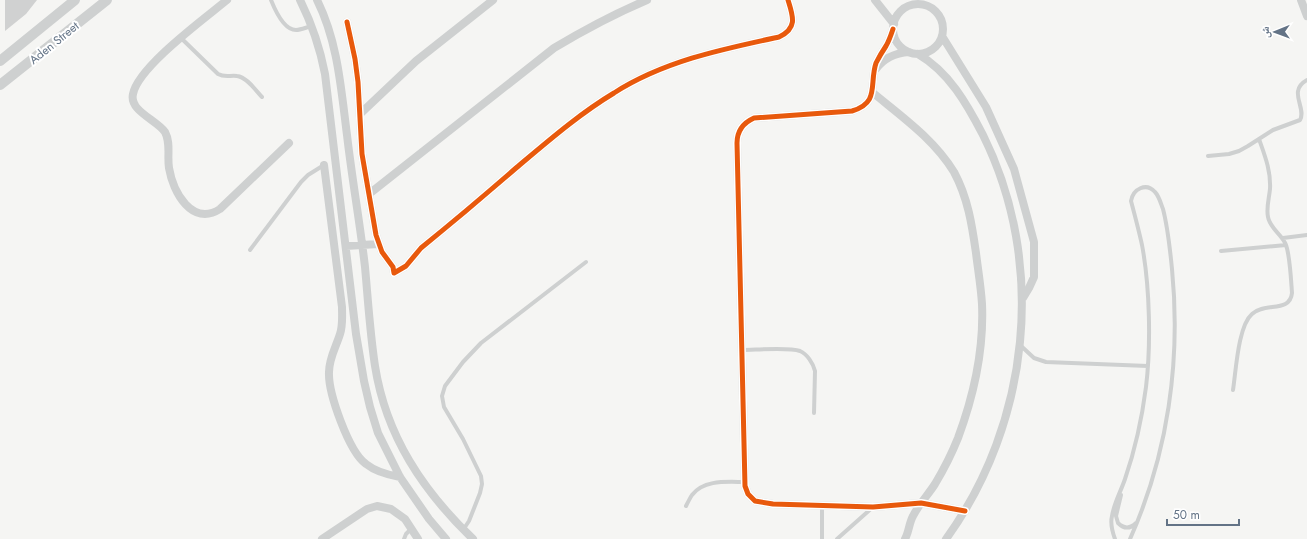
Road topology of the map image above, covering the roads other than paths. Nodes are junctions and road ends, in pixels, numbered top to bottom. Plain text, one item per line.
1 (75, 0) edge
2 (107, 0) edge
3 (227, 0) edge
4 (271, 0) edge
5 (300, 0) edge
6 (317, 0) edge
7 (493, 0) edge
8 (647, 0) edge
9 (788, 0) edge
10 (875, 0) edge
11 (1301, 0) edge
12 (910, 2) edge
13 (1307, 16) edge
14 (347, 22) dead end
15 (312, 26) junction
16 (894, 27) junction
17 (942, 36) junction
18 (181, 38) junction
19 (909, 52) junction
20 (918, 54) junction
21 (0, 61) edge
22 (874, 71) junction
23 (1307, 80) edge
24 (0, 85) edge
25 (872, 92) junction
26 (262, 97) dead end
27 (360, 114) junction
28 (1259, 139) junction
29 (289, 142) dead end
30 (1208, 156) dead end
31 (324, 165) joint
32 (369, 194) junction
33 (1307, 235) edge
34 (1283, 238) junction
35 (378, 244) junction
36 (1286, 245) junction
37 (346, 246) junction
38 (362, 246) junction
39 (250, 250) dead end
40 (1221, 251) dead end
41 (586, 262) dead end
42 (1023, 298) junction
43 (1020, 345) junction
44 (742, 350) junction
45 (1148, 366) junction
46 (1233, 390) dead end
47 (814, 413) dead end
48 (400, 477) junction
49 (745, 482) junction
50 (1120, 491) junction
51 (921, 503) junction
52 (686, 506) dead end
53 (822, 506) junction
54 (873, 507) junction
55 (965, 511) junction
56 (1137, 522) junction
57 (411, 529) junction
58 (463, 530) junction
59 (322, 539) edge
60 (404, 539) edge
61 (418, 539) edge
62 (446, 539) edge
63 (473, 539) edge
64 (822, 539) edge
65 (838, 539) edge
66 (905, 539) edge
67 (946, 539) edge
68 (1115, 539) edge
69 (1130, 539) edge

1 - 21 street, Aden Street
2 - 24 street, Aden Street
3 - 18 street
4 - 15 lane
5 - 15 street
6 - 38 street
7 - 27 street
8 - 32 street
9 - 35 street
10 - 16 street
11 - 13 street
12 - 16 street
12 - 17 street
14 - 27 street
15 - 37 street
16 - 19 street
16 - 22 street
17 - 20 street
17 - 42 street
18 - 26 lane
18 - 29 street
19 - 20 street
19 - 22 street
20 - 42 street
22 - 25 street
23 - 28 lane
25 - 44 street
25 - 51 street
27 - 32 street
28 - 30 lane
28 - 34 lane
31 - 39 lane
31 - 48 street
32 - 35 street
33 - 34 lane
34 - 36 lane
35 - 38 street
36 - 40 lane
36 - 46 lane
37 - 38 street
37 - 48 street
38 - 58 street
41 - 58 lane
42 - 43 street
43 - 45 lane
43 - 55 street
44 - 47 lane
44 - 49 street
45 - 50 lane
45 - 56 lane
48 - 62 street
49 - 52 lane
49 - 53 street
50 - 56 lane
50 - 68 lane
51 - 54 street
51 - 55 street
51 - 66 street
53 - 54 street
53 - 64 lane
54 - 65 lane
55 - 67 street
56 - 69 lane
57 - 59 street
57 - 60 lane
57 - 61 street
58 - 63 street

